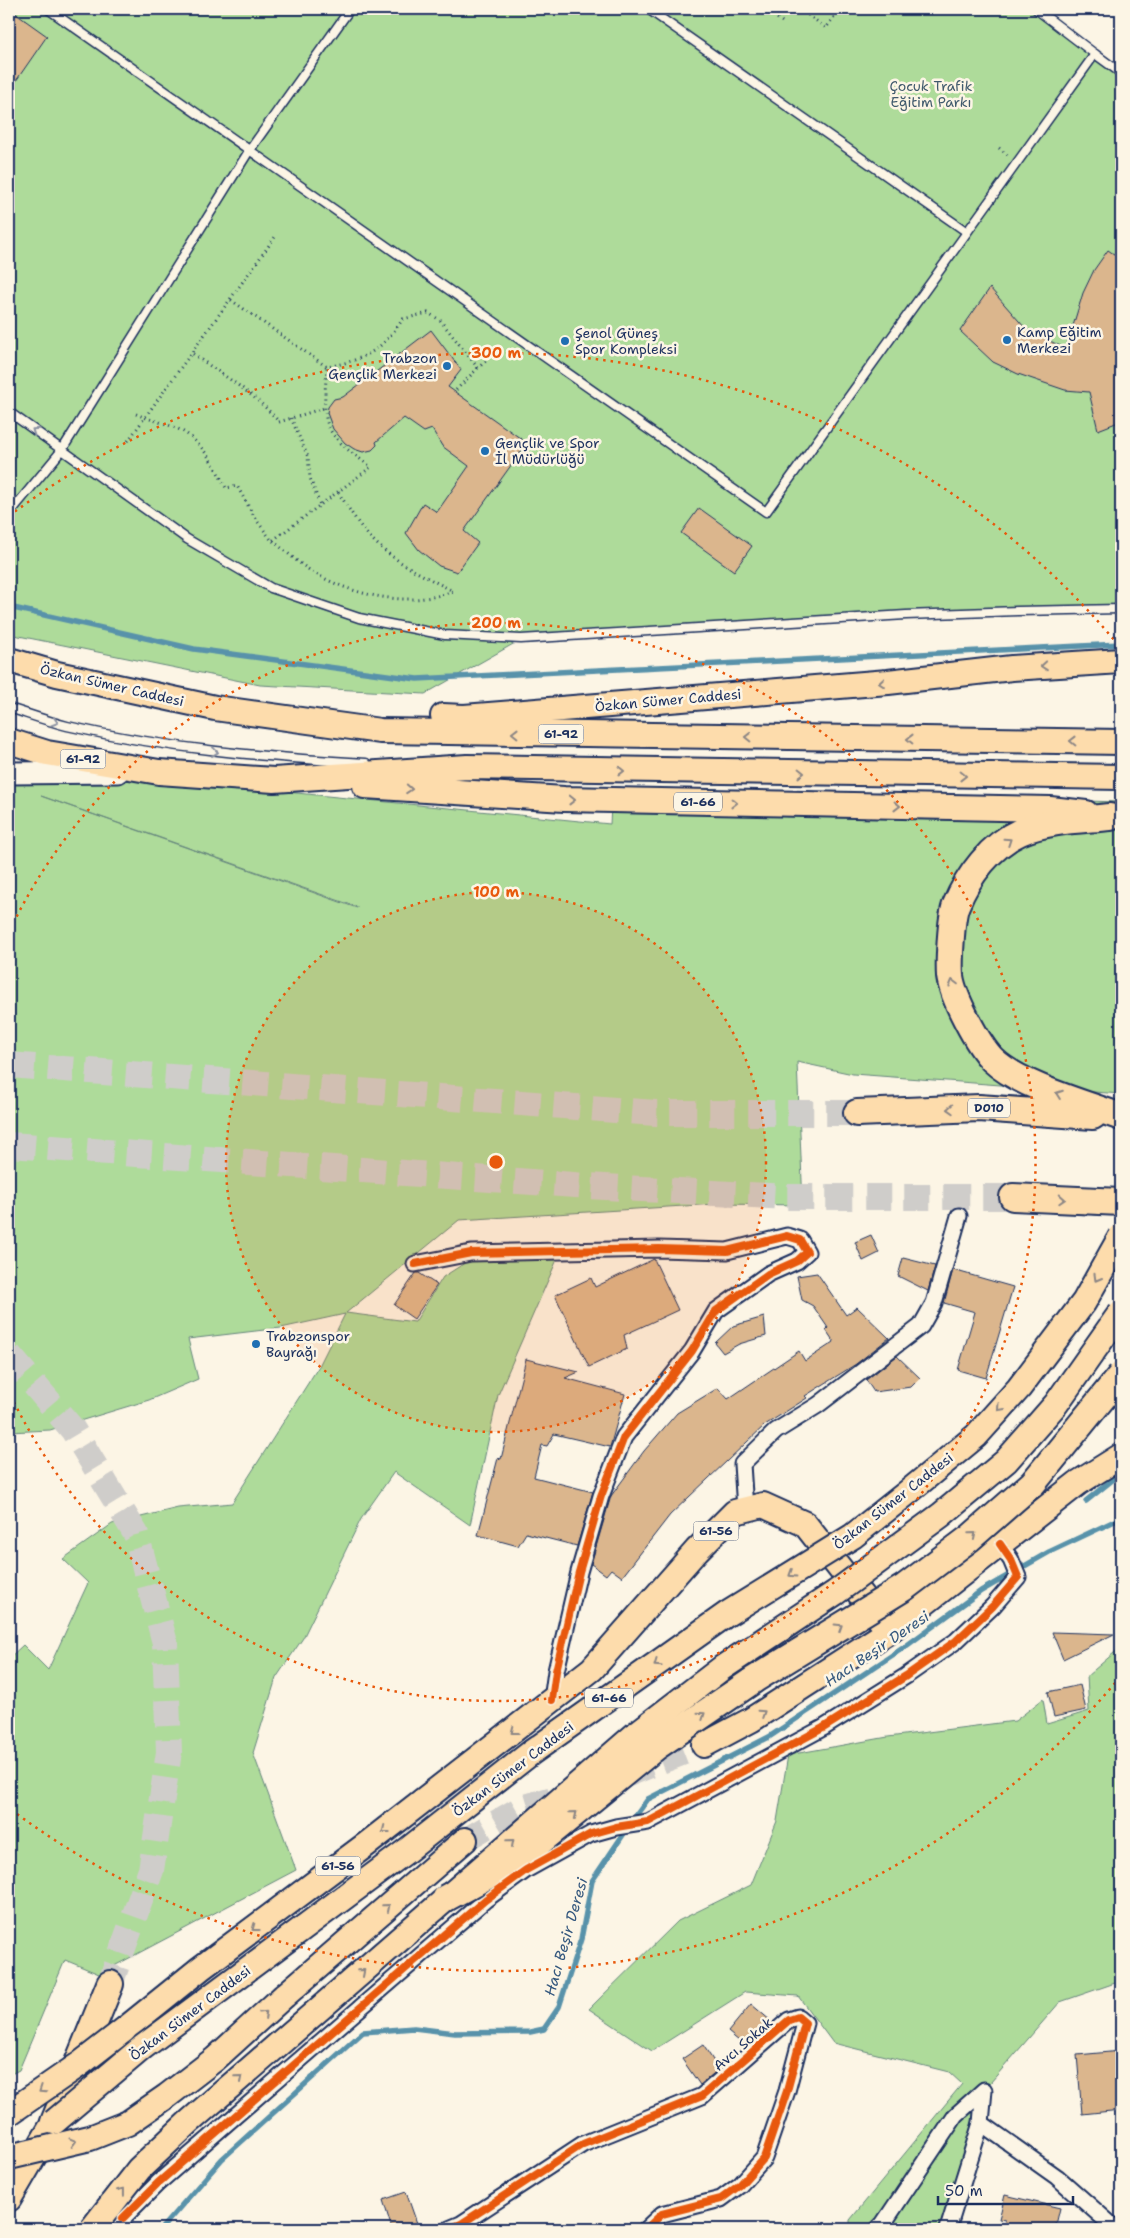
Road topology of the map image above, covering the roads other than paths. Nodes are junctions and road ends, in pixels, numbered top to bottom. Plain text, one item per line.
1 (48, 9) edge
2 (350, 9) edge
3 (648, 9) edge
4 (1036, 9) edge
5 (1095, 54) junction
6 (1121, 73) edge
7 (250, 151) junction
8 (966, 232) junction
9 (9, 412) edge
10 (62, 450) junction
11 (9, 497) edge
12 (10, 513) edge
13 (1121, 610) edge
14 (9, 660) edge
15 (1121, 661) edge
16 (9, 708) edge
17 (215, 708) junction
18 (9, 741) edge
19 (1121, 742) edge
20 (375, 764) dead end
21 (385, 764) dead end
22 (467, 767) junction
23 (160, 772) junction
24 (9, 773) edge
25 (1121, 778) edge
26 (274, 780) junction
27 (1116, 819) edge
28 (857, 1113) tunnel mouth
29 (1121, 1117) edge
30 (1013, 1197) tunnel mouth
31 (1121, 1202) edge
32 (959, 1216) dead end
33 (1121, 1236) edge
34 (415, 1264) dead end
35 (1121, 1312) edge
36 (1121, 1375) edge
37 (1121, 1456) edge
38 (744, 1509) junction
39 (1006, 1552) junction
40 (889, 1630) junction
41 (552, 1700) junction
42 (704, 1745) tunnel mouth
43 (465, 1840) tunnel mouth
44 (446, 1898) junction
45 (110, 1984) tunnel mouth
46 (9, 2112) edge
47 (54, 2122) junction
48 (981, 2122) junction
49 (9, 2157) edge
50 (9, 2198) edge
51 (123, 2224) edge
52 (92, 2229) edge
53 (108, 2229) edge
54 (448, 2229) edge
55 (646, 2229) edge
56 (878, 2229) edge
57 (948, 2229) edge
58 (1116, 2229) edge

1 - 7 lane
2 - 7 lane
3 - 8 lane
4 - 5 lane
5 - 6 lane
5 - 8 lane
7 - 8 lane
7 - 10 lane
10 -> 9 lane
10 - 12 lane
10 - 13 lane
11 - 12 lane
14 - 17 main road, Özkan Sümer Caddesi / 61-92
15 -> 17 main road, Özkan Sümer Caddesi / 61-92
16 -> 20 lane
19 -> 17 main road, Özkan Sümer Caddesi / 61-92
18 - 23 main road, 61-92
21 - 22 lane
22 -> 25 main road, 61-92
22 - 26 main road, 61-92
23 - 24 street
23 - 26 main road, 61-92
26 -> 27 main road, 61-66
29 -> 27 highway
29 -> 28 highway, D010
30 -> 31 highway
32 - 38 street
33 -> 47 main road, Özkan Sümer Caddesi / 61-66, bridge
34 - 41 street
44 -> 35 main road, bridge
44 -> 36 highway, bridge
37 - 39 main road
38 - 40 main road, 61-56
38 - 41 main road, 61-56
39 - 40 main road
39 - 51 street
42 -> 40 main road
41 -> 46 main road, 61-56, bridge
49 -> 43 main road, bridge
52 -> 44 main road, bridge
45 - 47 highway
47 - 50 main road, Özkan Sümer Caddesi / 61-66, bridge
48 - 56 street
48 - 57 street
48 - 58 street
51 - 53 street
54 - 55 street, Avcı Sokak

